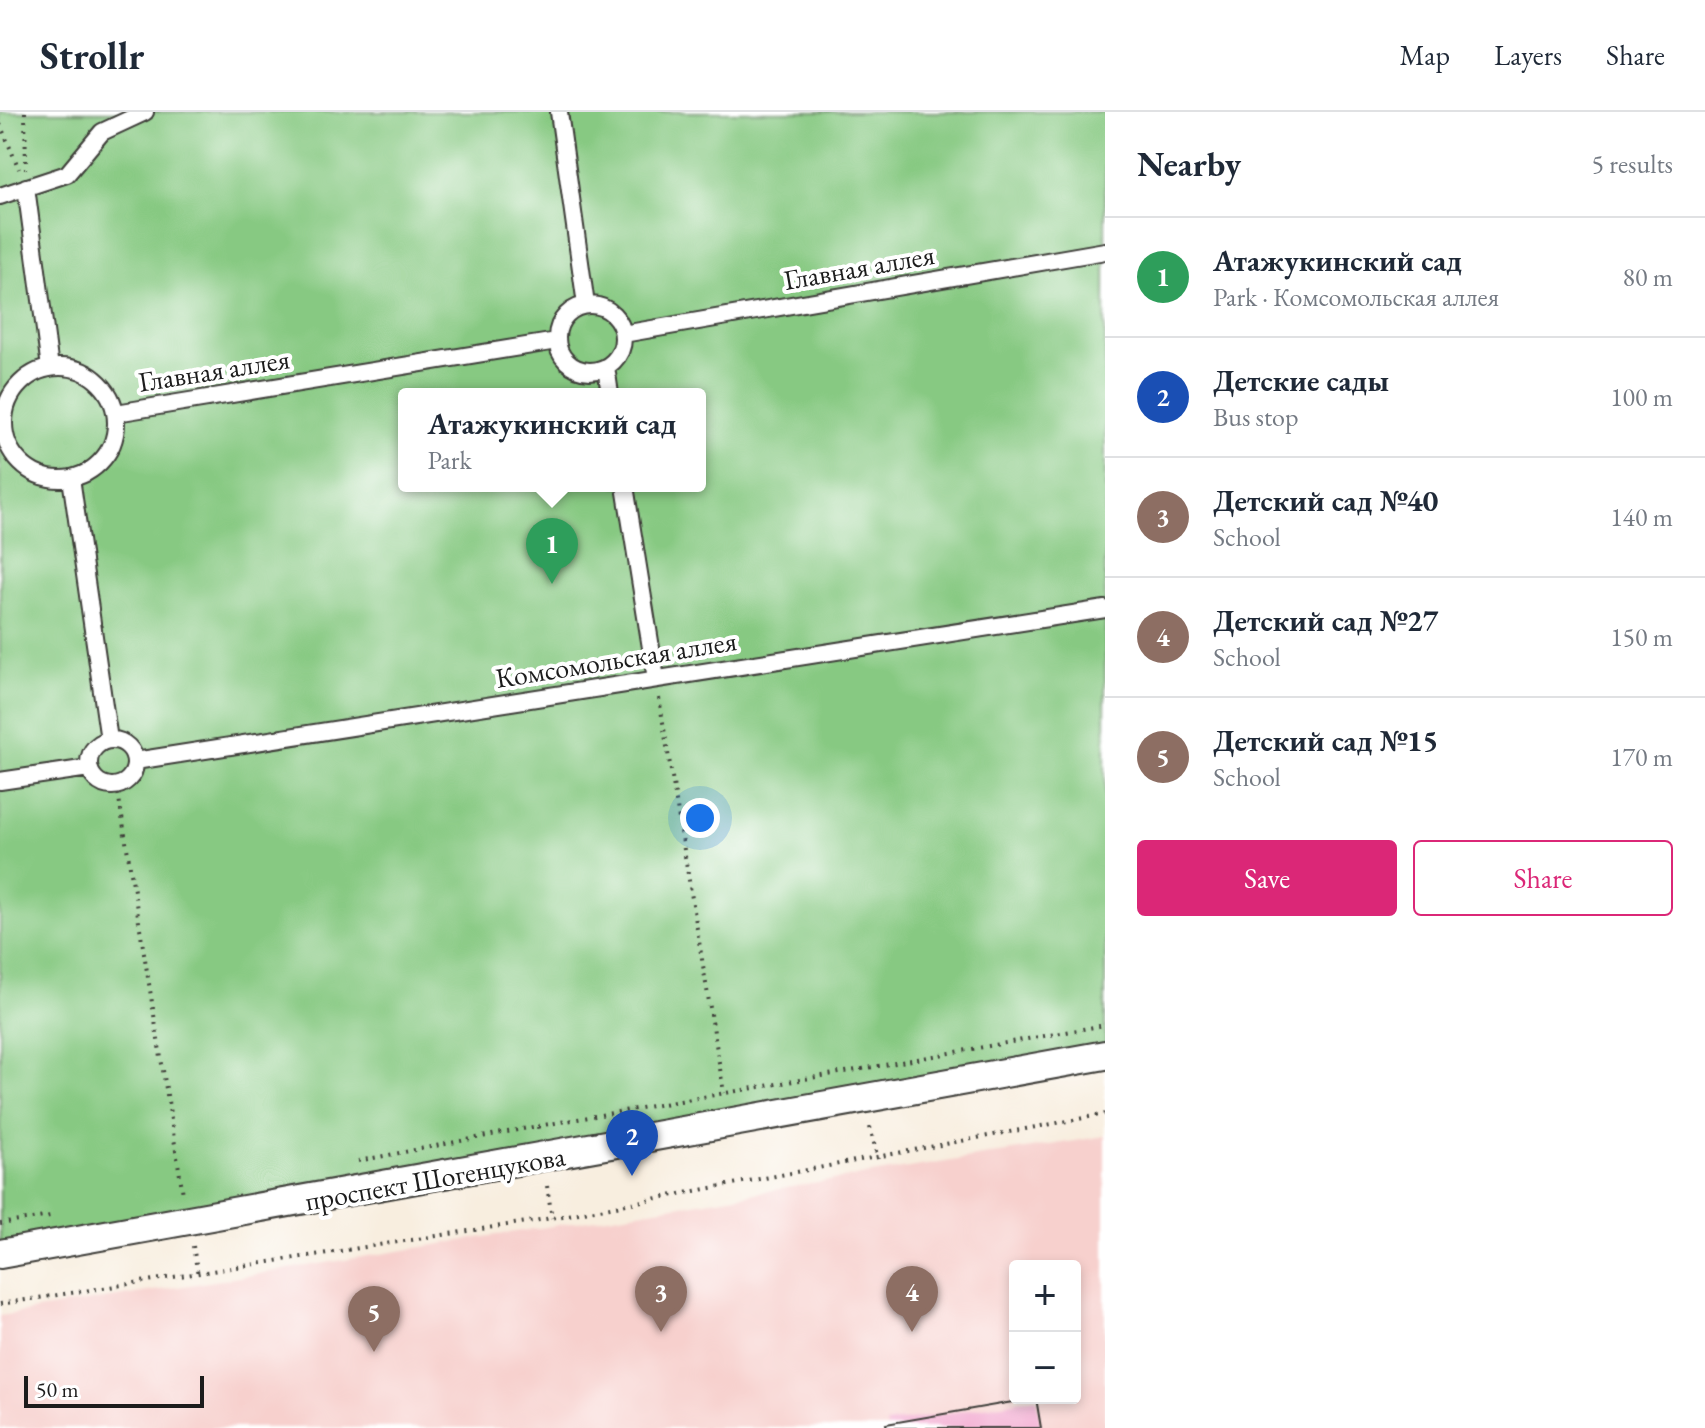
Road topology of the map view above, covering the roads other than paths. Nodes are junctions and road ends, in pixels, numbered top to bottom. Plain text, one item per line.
1 (145, 112) edge
2 (559, 112) edge
3 (26, 187) junction
4 (0, 196) edge
5 (1105, 251) edge
6 (586, 305) junction
7 (623, 334) junction
8 (557, 341) junction
9 (606, 367) junction
10 (50, 368) junction
11 (609, 388) edge
12 (116, 413) junction
13 (2, 433) edge
14 (71, 478) junction
15 (626, 492) edge
16 (1105, 609) edge
17 (656, 679) junction
18 (109, 740) junction
19 (135, 761) junction
20 (89, 768) junction
21 (0, 781) edge
22 (1105, 1055) edge
23 (0, 1254) edge

1 - 3 street
2 - 6 street
3 - 4 street
3 - 10 street
5 - 7 street, Главная аллея
6 - 7 street
6 - 8 street
7 - 9 street
8 - 9 street
8 - 12 street, Главная аллея
9 - 11 street
10 - 12 street
10 - 13 street
12 - 14 street
13 - 14 street
14 - 18 street
15 - 17 street
16 - 17 street, Комсомольская аллея
17 - 19 street, Комсомольская аллея
18 - 19 street
18 - 20 street
19 - 20 street
20 - 21 street
22 - 23 street, проспект Шогенцукова

